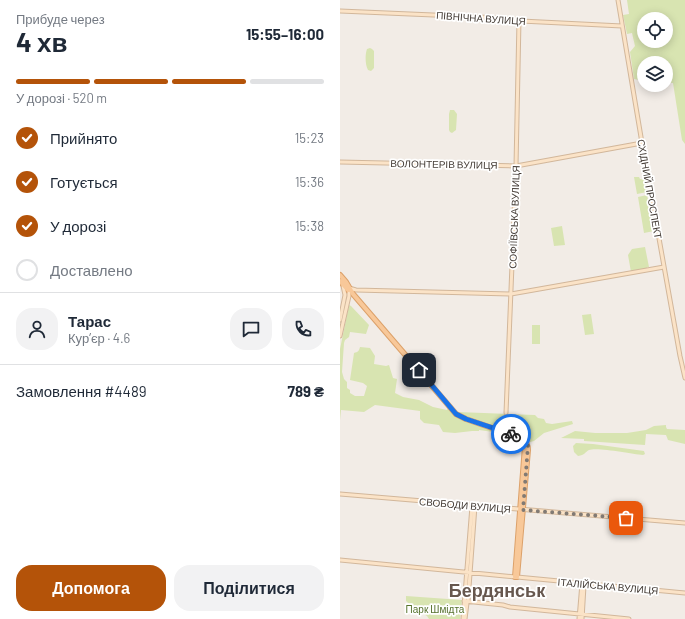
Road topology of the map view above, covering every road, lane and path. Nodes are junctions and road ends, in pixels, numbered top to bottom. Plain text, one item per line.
1 (618, 0) edge
2 (340, 10) edge
3 (519, 20) junction
4 (622, 26) junction
5 (642, 143) junction
6 (340, 162) edge
7 (516, 166) junction
8 (664, 267) junction
9 (340, 275) edge
10 (343, 282) edge
11 (351, 292) junction
12 (511, 294) junction
13 (340, 320) edge
14 (340, 336) edge
15 (685, 378) edge
16 (506, 413) dead end
17 (340, 494) edge
18 (473, 506) junction
19 (521, 510) junction
20 (685, 524) edge
21 (340, 560) edge
22 (469, 573) junction
23 (516, 577) junction
24 (582, 584) junction
25 (685, 593) edge
26 (466, 601) junction
27 (581, 614) junction
28 (464, 619) edge
29 (580, 619) edge
30 (629, 619) edge

1 - 4 main road, СХІДНИЙ ПРОСПЕКТ
2 - 3 main road, ПІВНІЧНА ВУЛИЦЯ
3 - 4 main road, ПІВНІЧНА ВУЛИЦЯ
3 - 7 main road, СОФІЇВСЬКА ВУЛИЦЯ
4 - 5 main road, СХІДНИЙ ПРОСПЕКТ
5 - 7 main road, ВОЛОНТЕРІВ ВУЛИЦЯ
5 - 8 main road, СХІДНИЙ ПРОСПЕКТ
6 - 7 main road, ВОЛОНТЕРІВ ВУЛИЦЯ
7 - 12 main road, СОФІЇВСЬКА ВУЛИЦЯ
8 - 12 main road
8 - 15 main road, СХІДНИЙ ПРОСПЕКТ
9 - 10 main road
10 - 11 main road
10 - 11 main road
10 - 13 main road
11 - 12 main road
11 - 14 main road
11 - 19 main road
12 - 16 main road, СОФІЇВСЬКА ВУЛИЦЯ
17 - 18 main road, СВОБОДИ ВУЛИЦЯ
18 - 19 main road, СВОБОДИ ВУЛИЦЯ
18 - 22 main road
19 - 20 main road, СВОБОДИ ВУЛИЦЯ
19 - 23 main road
21 - 22 main road, ІТАЛІЙСЬКА ВУЛИЦЯ
22 - 23 main road, ІТАЛІЙСЬКА ВУЛИЦЯ
22 - 26 main road
23 - 24 main road, ІТАЛІЙСЬКА ВУЛИЦЯ
24 - 25 main road, ІТАЛІЙСЬКА ВУЛИЦЯ
24 - 27 main road
26 - 27 main road
26 - 28 main road
27 - 29 main road
27 - 30 main road

